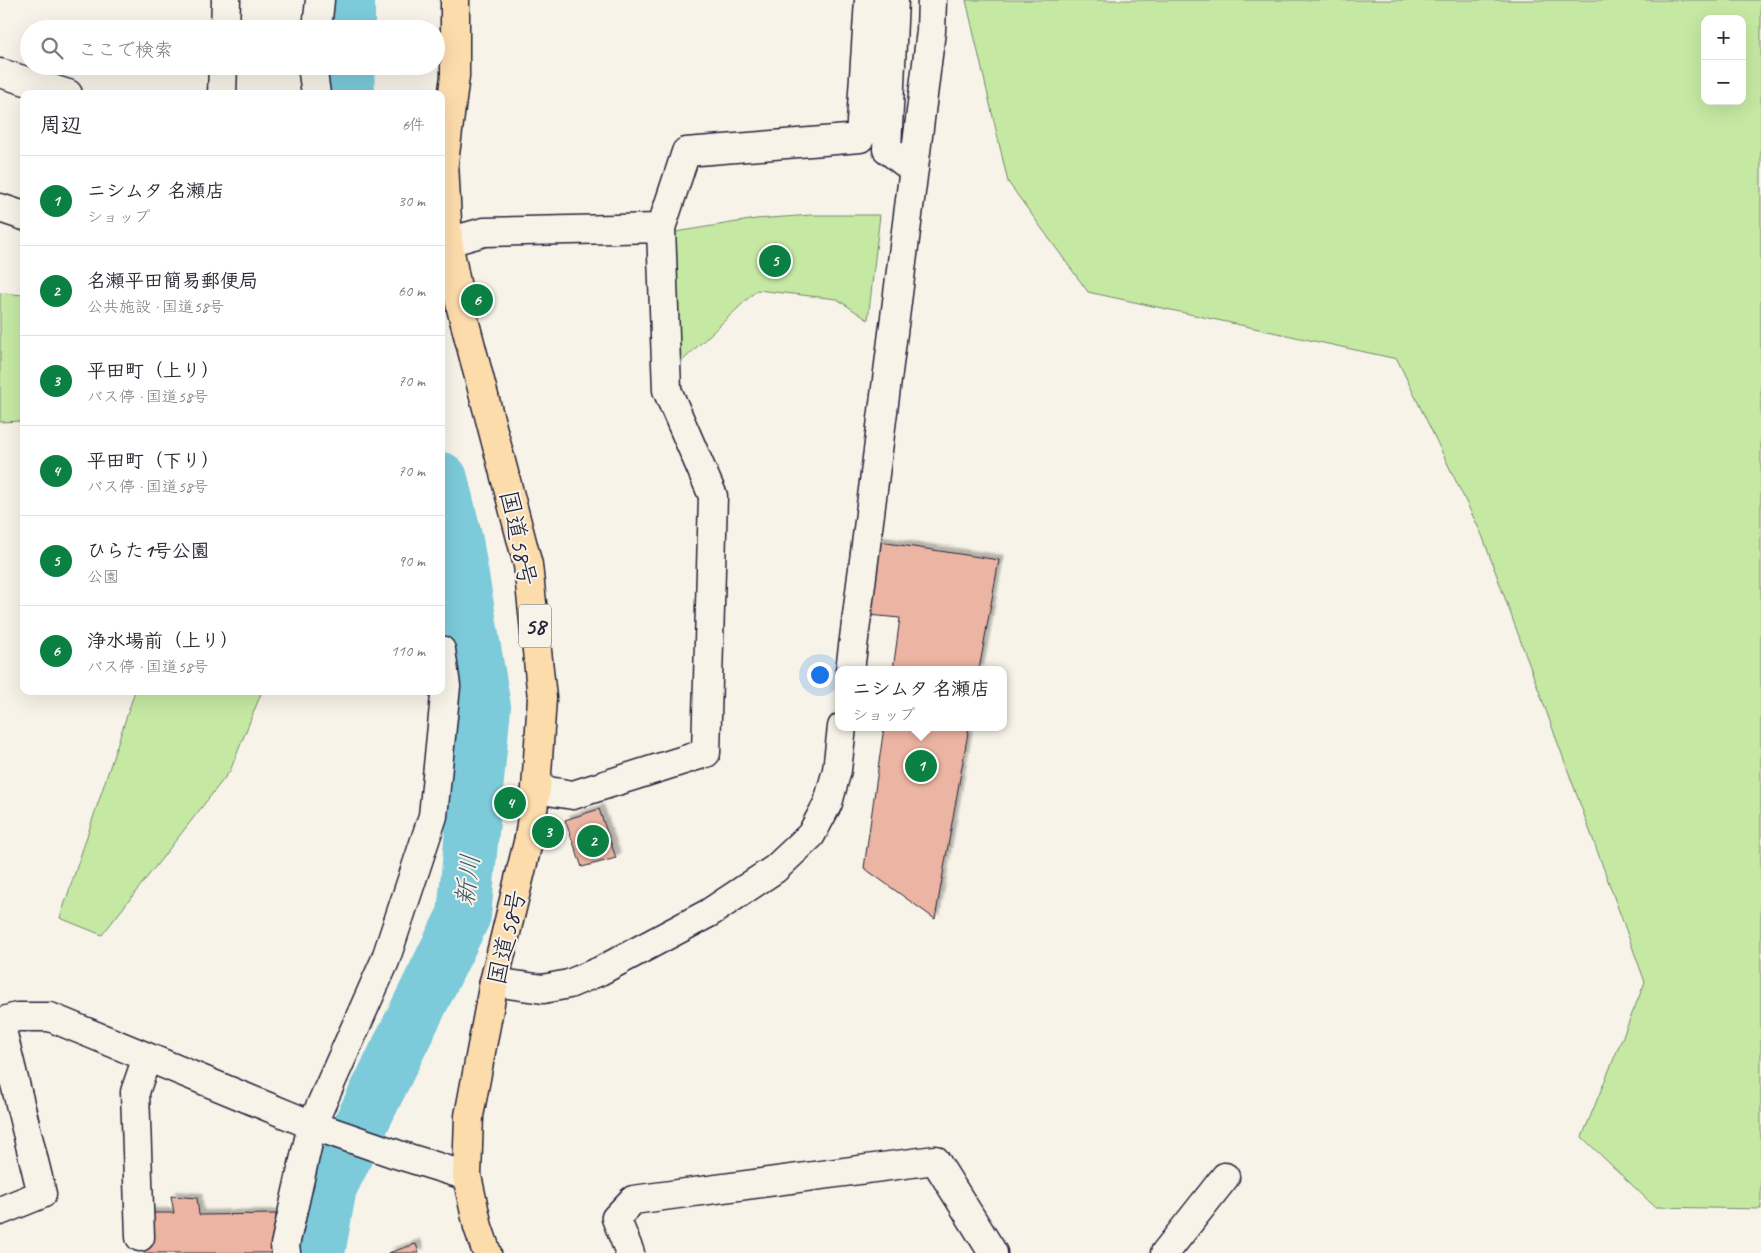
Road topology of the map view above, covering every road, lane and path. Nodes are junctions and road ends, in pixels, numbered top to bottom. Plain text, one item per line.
1 (226, 0) edge
2 (320, 0) edge
3 (455, 0) edge
4 (869, 0) edge
5 (894, 0) edge
6 (932, 0) edge
7 (225, 20) edge
8 (318, 20) edge
9 (0, 73) edge
10 (223, 75) edge
11 (313, 75) edge
12 (55, 90) edge
13 (222, 90) edge
14 (315, 90) edge
15 (445, 154) edge
16 (914, 170) junction
17 (0, 208) edge
18 (20, 215) edge
19 (661, 228) junction
20 (445, 243) edge
21 (445, 247) edge
22 (851, 666) edge
23 (445, 679) edge
24 (842, 731) edge
25 (536, 789) junction
26 (494, 982) junction
27 (0, 1022) edge
28 (148, 1057) junction
29 (312, 1125) junction
30 (467, 1176) junction
31 (1225, 1177) dead end
32 (0, 1211) edge
33 (140, 1238) dead end
34 (286, 1253) edge
35 (487, 1253) edge
36 (630, 1253) edge
37 (993, 1253) edge
38 (1165, 1253) edge

1 - 7 street
2 - 8 street
3 - 15 highway, 国道58号 / 58
4 - 19 street
5 - 16 street
6 - 16 street
9 - 12 street
10 - 13 street
11 - 14 street
16 - 22 street
17 - 18 street
19 - 20 street
19 - 25 street
21 - 25 highway, 国道58号 / 58
23 - 29 street
24 - 26 street
25 - 26 highway, 国道58号 / 58
26 - 30 highway, 国道58号 / 58
27 - 28 street
27 - 32 street
28 - 29 street
28 - 33 street
29 - 30 street
29 - 34 street
30 - 35 highway, 国道58号 / 58
31 - 38 street
36 - 37 street

